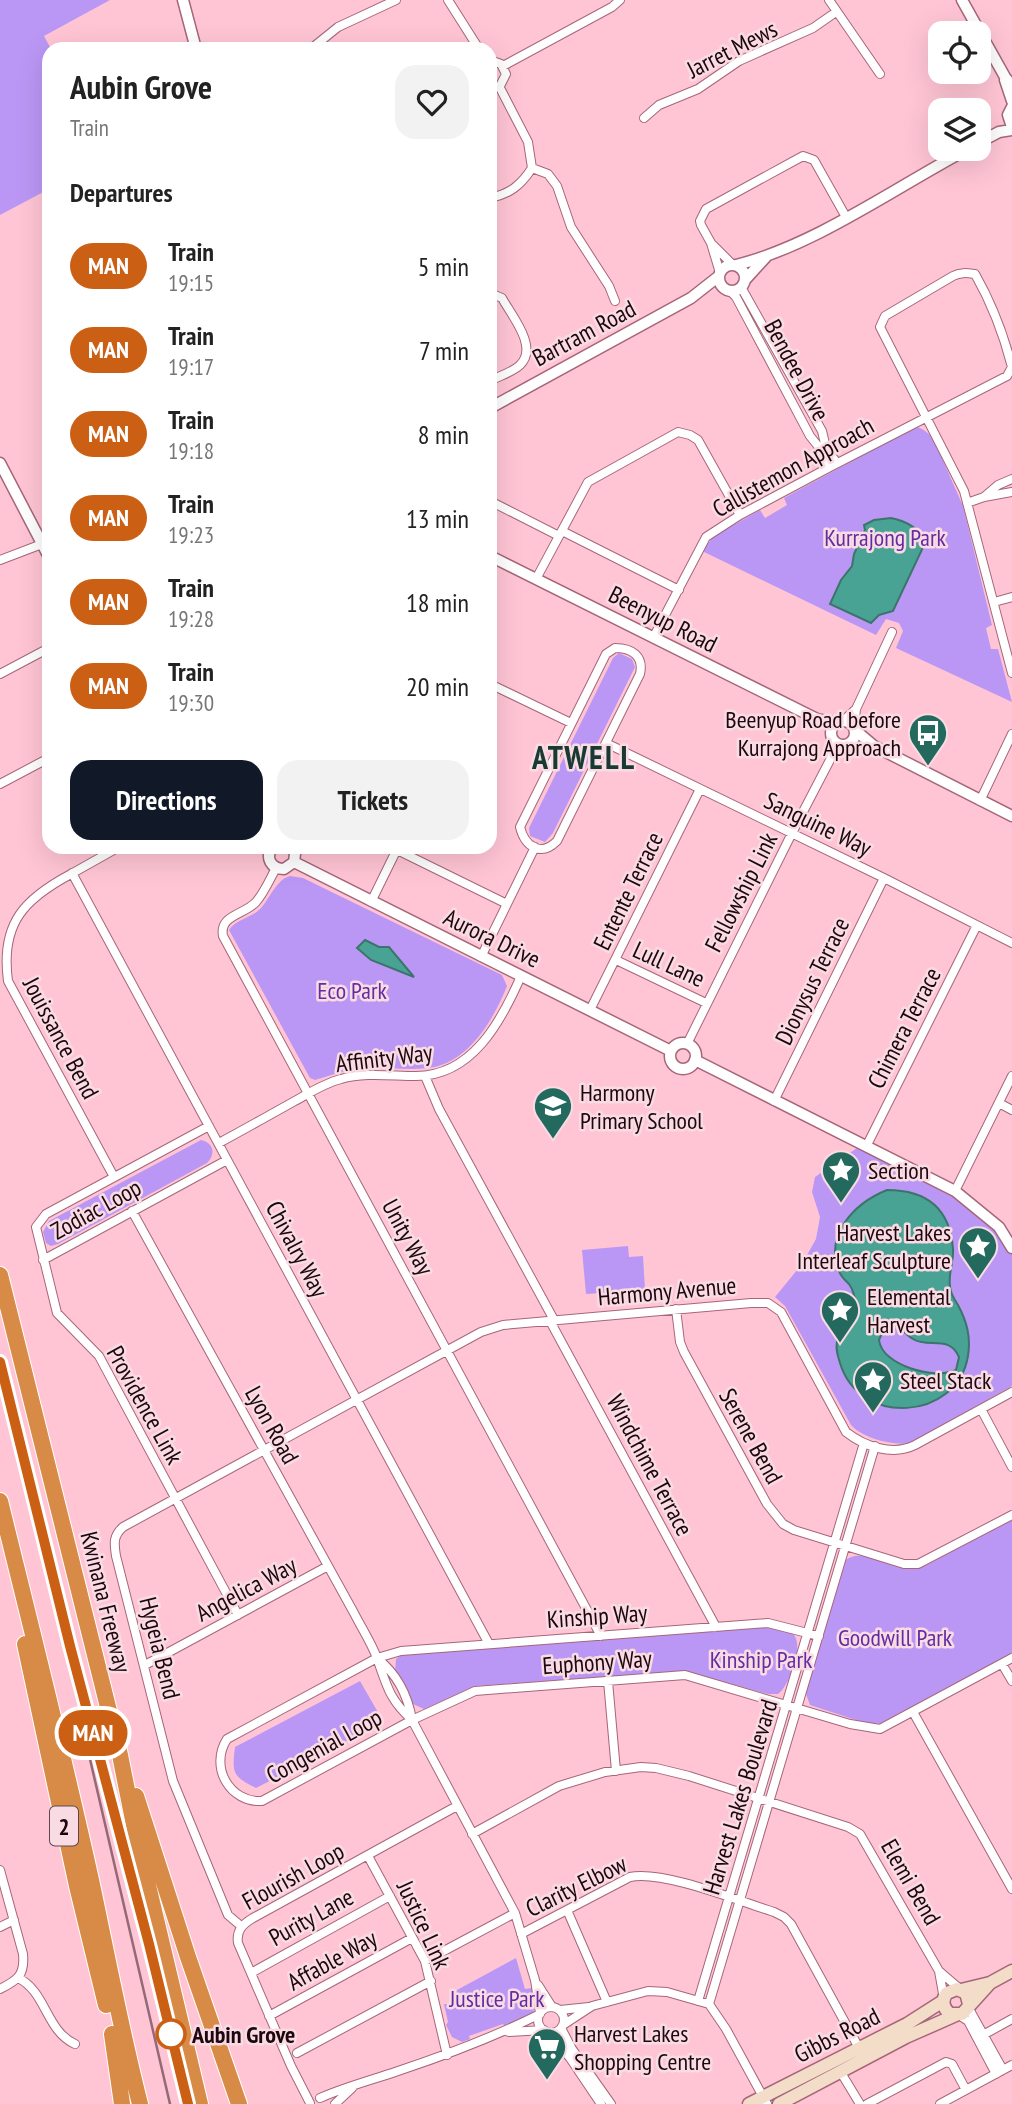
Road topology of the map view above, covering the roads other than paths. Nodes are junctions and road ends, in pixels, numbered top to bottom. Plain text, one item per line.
1 (183, 0) edge
2 (396, 0) edge
3 (448, 0) edge
4 (620, 0) edge
5 (829, 0) edge
6 (962, 0) edge
7 (836, 12) junction
8 (194, 42) edge
9 (319, 42) edge
10 (475, 42) edge
11 (497, 61) edge
12 (503, 66) junction
13 (880, 74) dead end
14 (1004, 77) junction
15 (497, 85) edge
16 (1012, 86) edge
17 (497, 92) edge
18 (1012, 101) edge
19 (1012, 107) edge
20 (643, 117) dead end
21 (1011, 126) edge
22 (991, 136) edge
23 (946, 161) edge
24 (532, 169) junction
25 (497, 197) edge
26 (846, 217) junction
27 (711, 243) junction
28 (766, 257) junction
29 (734, 265) junction
30 (719, 274) junction
31 (736, 287) junction
32 (698, 295) junction
33 (497, 296) edge
34 (615, 301) dead end
35 (497, 377) edge
36 (497, 404) edge
37 (926, 418) junction
38 (0, 463) edge
39 (833, 465) junction
40 (1012, 479) edge
41 (1012, 492) edge
42 (984, 496) junction
43 (967, 503) junction
44 (497, 504) edge
45 (740, 516) junction
46 (560, 533) junction
47 (42, 544) joint
48 (0, 560) edge
49 (497, 560) edge
50 (536, 579) junction
51 (679, 590) junction
52 (1012, 597) edge
53 (994, 602) junction
54 (892, 632) dead end
55 (653, 638) junction
56 (42, 652) edge
57 (1012, 673) edge
58 (0, 674) edge
59 (497, 687) edge
60 (571, 723) junction
61 (843, 733) junction
62 (1012, 734) edge
63 (606, 743) junction
64 (42, 762) edge
65 (0, 784) edge
66 (700, 789) junction
67 (980, 801) junction
68 (1012, 816) edge
69 (792, 832) junction
70 (535, 847) junction
71 (106, 854) edge
72 (269, 854) edge
73 (295, 854) edge
74 (392, 854) edge
75 (407, 854) edge
76 (294, 862) junction
77 (276, 868) junction
78 (72, 873) junction
79 (884, 878) junction
80 (371, 902) junction
81 (507, 904) junction
82 (976, 927) junction
83 (1012, 943) edge
84 (481, 957) junction
85 (616, 960) junction
86 (521, 976) junction
87 (706, 1003) junction
88 (590, 1010) junction
89 (687, 1044) junction
90 (671, 1051) junction
91 (695, 1060) junction
92 (425, 1076) junction
93 (1012, 1076) edge
94 (309, 1094) junction
95 (774, 1101) junction
96 (999, 1103) junction
97 (1012, 1110) edge
98 (209, 1126) junction
99 (219, 1143) junction
100 (866, 1147) junction
101 (227, 1160) junction
102 (114, 1177) junction
103 (955, 1191) junction
104 (132, 1211) junction
105 (1012, 1248) edge
106 (43, 1260) junction
107 (0, 1275) edge
108 (676, 1309) junction
109 (552, 1321) junction
110 (446, 1351) junction
111 (1012, 1392) edge
112 (357, 1399) junction
113 (981, 1409) junction
114 (864, 1443) junction
115 (875, 1446) junction
116 (264, 1449) junction
117 (1012, 1467) edge
118 (175, 1498) junction
119 (0, 1501) edge
120 (1012, 1514) edge
121 (836, 1543) junction
122 (846, 1546) junction
123 (14, 1557) junction
124 (328, 1566) junction
125 (238, 1615) junction
126 (716, 1627) junction
127 (808, 1632) junction
128 (601, 1636) junction
129 (819, 1636) junction
130 (489, 1644) junction
131 (377, 1658) junction
132 (1012, 1658) edge
133 (1002, 1664) junction
134 (145, 1665) junction
135 (608, 1681) junction
136 (1012, 1681) edge
137 (788, 1704) junction
138 (798, 1707) junction
139 (913, 1712) junction
140 (412, 1720) junction
141 (120, 1755) junction
142 (616, 1771) junction
143 (759, 1798) junction
144 (769, 1802) junction
145 (457, 1806) junction
146 (472, 1834) junction
147 (368, 1856) junction
148 (0, 1870) edge
149 (1012, 1889) edge
150 (390, 1896) junction
151 (730, 1899) junction
152 (740, 1901) junction
153 (568, 1910) junction
154 (515, 1913) junction
155 (13, 1920) junction
156 (242, 1926) junction
157 (0, 1927) edge
158 (521, 1934) junction
159 (412, 1938) junction
160 (425, 1961) junction
161 (939, 1971) junction
162 (1012, 1971) edge
163 (251, 1973) junction
164 (18, 1978) junction
165 (535, 1980) junction
166 (431, 1981) junction
167 (990, 1983) junction
168 (0, 1989) edge
169 (961, 1990) junction
170 (944, 2000) junction
171 (698, 2001) junction
172 (607, 2002) junction
173 (709, 2004) junction
174 (592, 2007) junction
175 (556, 2008) junction
176 (963, 2010) junction
177 (540, 2014) junction
178 (269, 2016) junction
179 (1012, 2019) edge
180 (562, 2026) junction
181 (546, 2031) junction
182 (503, 2033) junction
183 (983, 2035) junction
184 (75, 2044) dead end
185 (859, 2048) junction
186 (297, 2053) dead end
187 (447, 2055) junction
188 (1012, 2065) edge
189 (840, 2071) junction
190 (999, 2072) junction
191 (354, 2086) junction
192 (966, 2090) junction
193 (320, 2098) junction
194 (765, 2100) edge
195 (310, 2103) edge
196 (122, 2104) edge
197 (140, 2104) edge
198 (200, 2104) edge
199 (239, 2104) edge
200 (332, 2104) edge
201 (601, 2104) edge
202 (611, 2104) edge
203 (749, 2104) edge
204 (779, 2104) edge
205 (860, 2104) edge
206 (867, 2104) edge
207 (940, 2104) edge

1 - 8 street
2 - 9 street
3 - 10 street
4 - 12 street
5 - 7 street
6 - 14 street
7 - 13 street
7 - 20 street, Jarret Mews
11 - 12 street
12 - 15 street
14 - 16 street
14 - 18 street
17 - 24 street
19 - 21 street
21 - 22 street
23 - 26 street
24 - 25 street
24 - 34 street
26 - 27 street
26 - 28 street
27 - 29 street
27 - 30 street
28 - 29 street
28 - 31 street
29 - 30 street
29 - 31 street
30 - 31 street
30 - 32 street, Bartram Road
31 - 32 street, Bartram Road
31 - 39 street, Bendee Drive
32 - 36 street, Bartram Road
33 - 35 street
37 - 37 street
37 - 39 street, Callistemon Approach
37 - 43 street
38 - 47 street
39 - 45 street, Callistemon Approach
40 - 42 street
41 - 42 street
42 - 43 street
43 - 53 street
44 - 46 street
45 - 46 street
45 - 51 street, Callistemon Approach
46 - 50 street
46 - 51 street
47 - 48 street
49 - 50 street, Beenyup Road
50 - 55 street, Beenyup Road
51 - 55 street, Callistemon Approach
52 - 53 street
53 - 57 street
54 - 61 street
55 - 61 street, Beenyup Road
56 - 58 street
59 - 60 street
60 - 63 street
60 - 70 street
61 - 67 street, Beenyup Road
61 - 69 street, Fellowship Link
62 - 67 street
63 - 66 street, Sanguine Way
63 - 70 street
64 - 65 street
66 - 69 street, Sanguine Way
66 - 85 street, Entente Terrace
67 - 68 street, Beenyup Road
69 - 79 street, Sanguine Way
69 - 87 street, Fellowship Link
70 - 81 street
71 - 78 street, Jouissance Bend
72 - 77 street
73 - 76 street
74 - 80 street
75 - 81 street
76 - 77 street
76 - 80 street, Aurora Drive
77 - 94 street, Unity Way
78 - 98 street, Chivalry Way
78 - 102 street, Jouissance Bend
79 - 82 street, Sanguine Way
79 - 95 street, Dionysus Terrace
80 - 84 street, Aurora Drive
81 - 84 street
82 - 83 street, Sanguine Way
82 - 100 street, Chimera Terrace
84 - 86 street, Aurora Drive
85 - 87 street, Lull Lane
85 - 88 street, Entente Terrace
86 - 88 street, Aurora Drive
86 - 92 street, Affinity Way
87 - 89 street, Fellowship Link
88 - 90 street, Aurora Drive
89 - 90 street
89 - 91 street
90 - 91 street
91 - 95 street
92 - 94 street, Affinity Way
92 - 109 street, Windchime Terrace
93 - 96 street
94 - 99 street, Affinity Way
94 - 110 street, Unity Way
95 - 100 street
96 - 97 street
96 - 103 street
98 - 99 street, Chivalry Way
98 - 102 street, Zodiac Loop
99 - 101 street, Chivalry Way
100 - 103 street
101 - 104 street, Zodiac Loop
101 - 112 street, Chivalry Way
102 - 106 street, Zodiac Loop
103 - 105 street
104 - 106 street, Zodiac Loop
104 - 116 street, Lyon Road
106 - 118 street, Providence Link
107 - 141 highway, Kwinana Freeway
108 - 109 street, Harmony Avenue
108 - 114 street, Harmony Avenue
108 - 121 street, Serene Bend
109 - 110 street, Harmony Avenue
109 - 126 street, Windchime Terrace
110 - 112 street, Harmony Avenue
110 - 128 street, Unity Way
111 - 113 street, Harmony Avenue
112 - 116 street, Harmony Avenue
112 - 130 street, Chivalry Way
113 - 115 street, Harmony Avenue
113 - 117 street
114 - 115 street, Harmony Avenue
114 - 121 street, Harvest Lakes Boulevard
115 - 122 street, Harvest Lakes Boulevard
116 - 118 street, Hygeia Bend
116 - 124 street, Lyon Road
118 - 125 street, Providence Link
118 - 134 street, Hygeia Bend
119 - 123 highway, 2
120 - 122 street, Serene Bend
121 - 122 street, Serene Bend
121 - 127 street, Harvest Lakes Boulevard
122 - 129 street, Harvest Lakes Boulevard
123 - 196 highway, 2
123 - 197 highway, 2
124 - 125 street, Angelica Way
124 - 131 street, Lyon Road
125 - 134 street, Angelica Way
126 - 127 street, Kinship Way
126 - 128 street, Kinship Way
127 - 129 street, Kinship Way
127 - 137 street, Harvest Lakes Boulevard
128 - 130 street, Kinship Way
129 - 138 street, Harvest Lakes Boulevard
130 - 131 street, Kinship Way
131 - 140 street, Lyon Road
131 - 140 street, Congenial Loop
132 - 133 street, Euphony Way
133 - 136 street
133 - 139 street, Euphony Way
134 - 156 street, Hygeia Bend
135 - 137 street, Euphony Way
135 - 140 street, Euphony Way
135 - 142 street
137 - 138 street, Euphony Way
137 - 143 street, Harvest Lakes Boulevard
138 - 139 street, Euphony Way
138 - 144 street, Harvest Lakes Boulevard
139 - 149 street
140 - 145 street, Lyon Road
141 - 198 highway, Kwinana Freeway
141 - 199 highway
142 - 143 street, Elemi Bend
142 - 146 street, Elemi Bend
143 - 144 street, Elemi Bend
143 - 151 street, Harvest Lakes Boulevard
144 - 152 street, Harvest Lakes Boulevard
144 - 161 street, Elemi Bend
145 - 146 street, Lyon Road
145 - 147 street, Flourish Loop
146 - 154 street, Lyon Road
147 - 150 street, Justice Link
147 - 156 street, Flourish Loop
148 - 155 street
150 - 159 street, Justice Link
150 - 163 street, Purity Lane
151 - 152 street, Clarity Elbow
151 - 153 street, Clarity Elbow
151 - 171 street, Harvest Lakes Boulevard
152 - 173 street, Harvest Lakes Boulevard
152 - 185 street, Clarity Elbow
153 - 158 street, Clarity Elbow
153 - 172 street
154 - 158 street, Lyon Road
154 - 160 street
155 - 157 street
155 - 164 street
156 - 163 street, Flourish Loop
158 - 165 street, Lyon Road
159 - 160 street, Justice Link
159 - 178 street, Affable Way
160 - 166 street, Justice Link
161 - 169 street, Elemi Bend
161 - 170 street, Elemi Bend
162 - 167 main road, Gibbs Road
163 - 178 street, Flourish Loop
164 - 168 street
164 - 184 street
165 - 175 street, Lyon Road
165 - 177 street, Lyon Road
166 - 186 street
166 - 187 street, Justice Link
167 - 169 main road, Gibbs Road
167 - 176 main road, Gibbs Road
169 - 170 main road
169 - 176 main road
170 - 176 main road
170 - 185 main road, Gibbs Road
171 - 172 street
171 - 173 street
172 - 174 street
173 - 194 street
174 - 175 street
174 - 180 street
175 - 177 street
175 - 180 street
176 - 183 street
176 - 189 main road, Gibbs Road
176 - 190 street
177 - 181 street
177 - 182 street
178 - 195 street, Flourish Loop
179 - 183 street
180 - 181 street
180 - 202 street
181 - 182 street
181 - 201 street
182 - 187 street
183 - 190 street
185 - 194 main road, Gibbs Road
187 - 191 street
188 - 190 street
189 - 204 main road, Gibbs Road
189 - 205 street
190 - 192 street
191 - 193 street
191 - 200 street
192 - 206 street
192 - 207 street
193 - 195 street
193 - 200 street
194 - 203 main road, Gibbs Road

